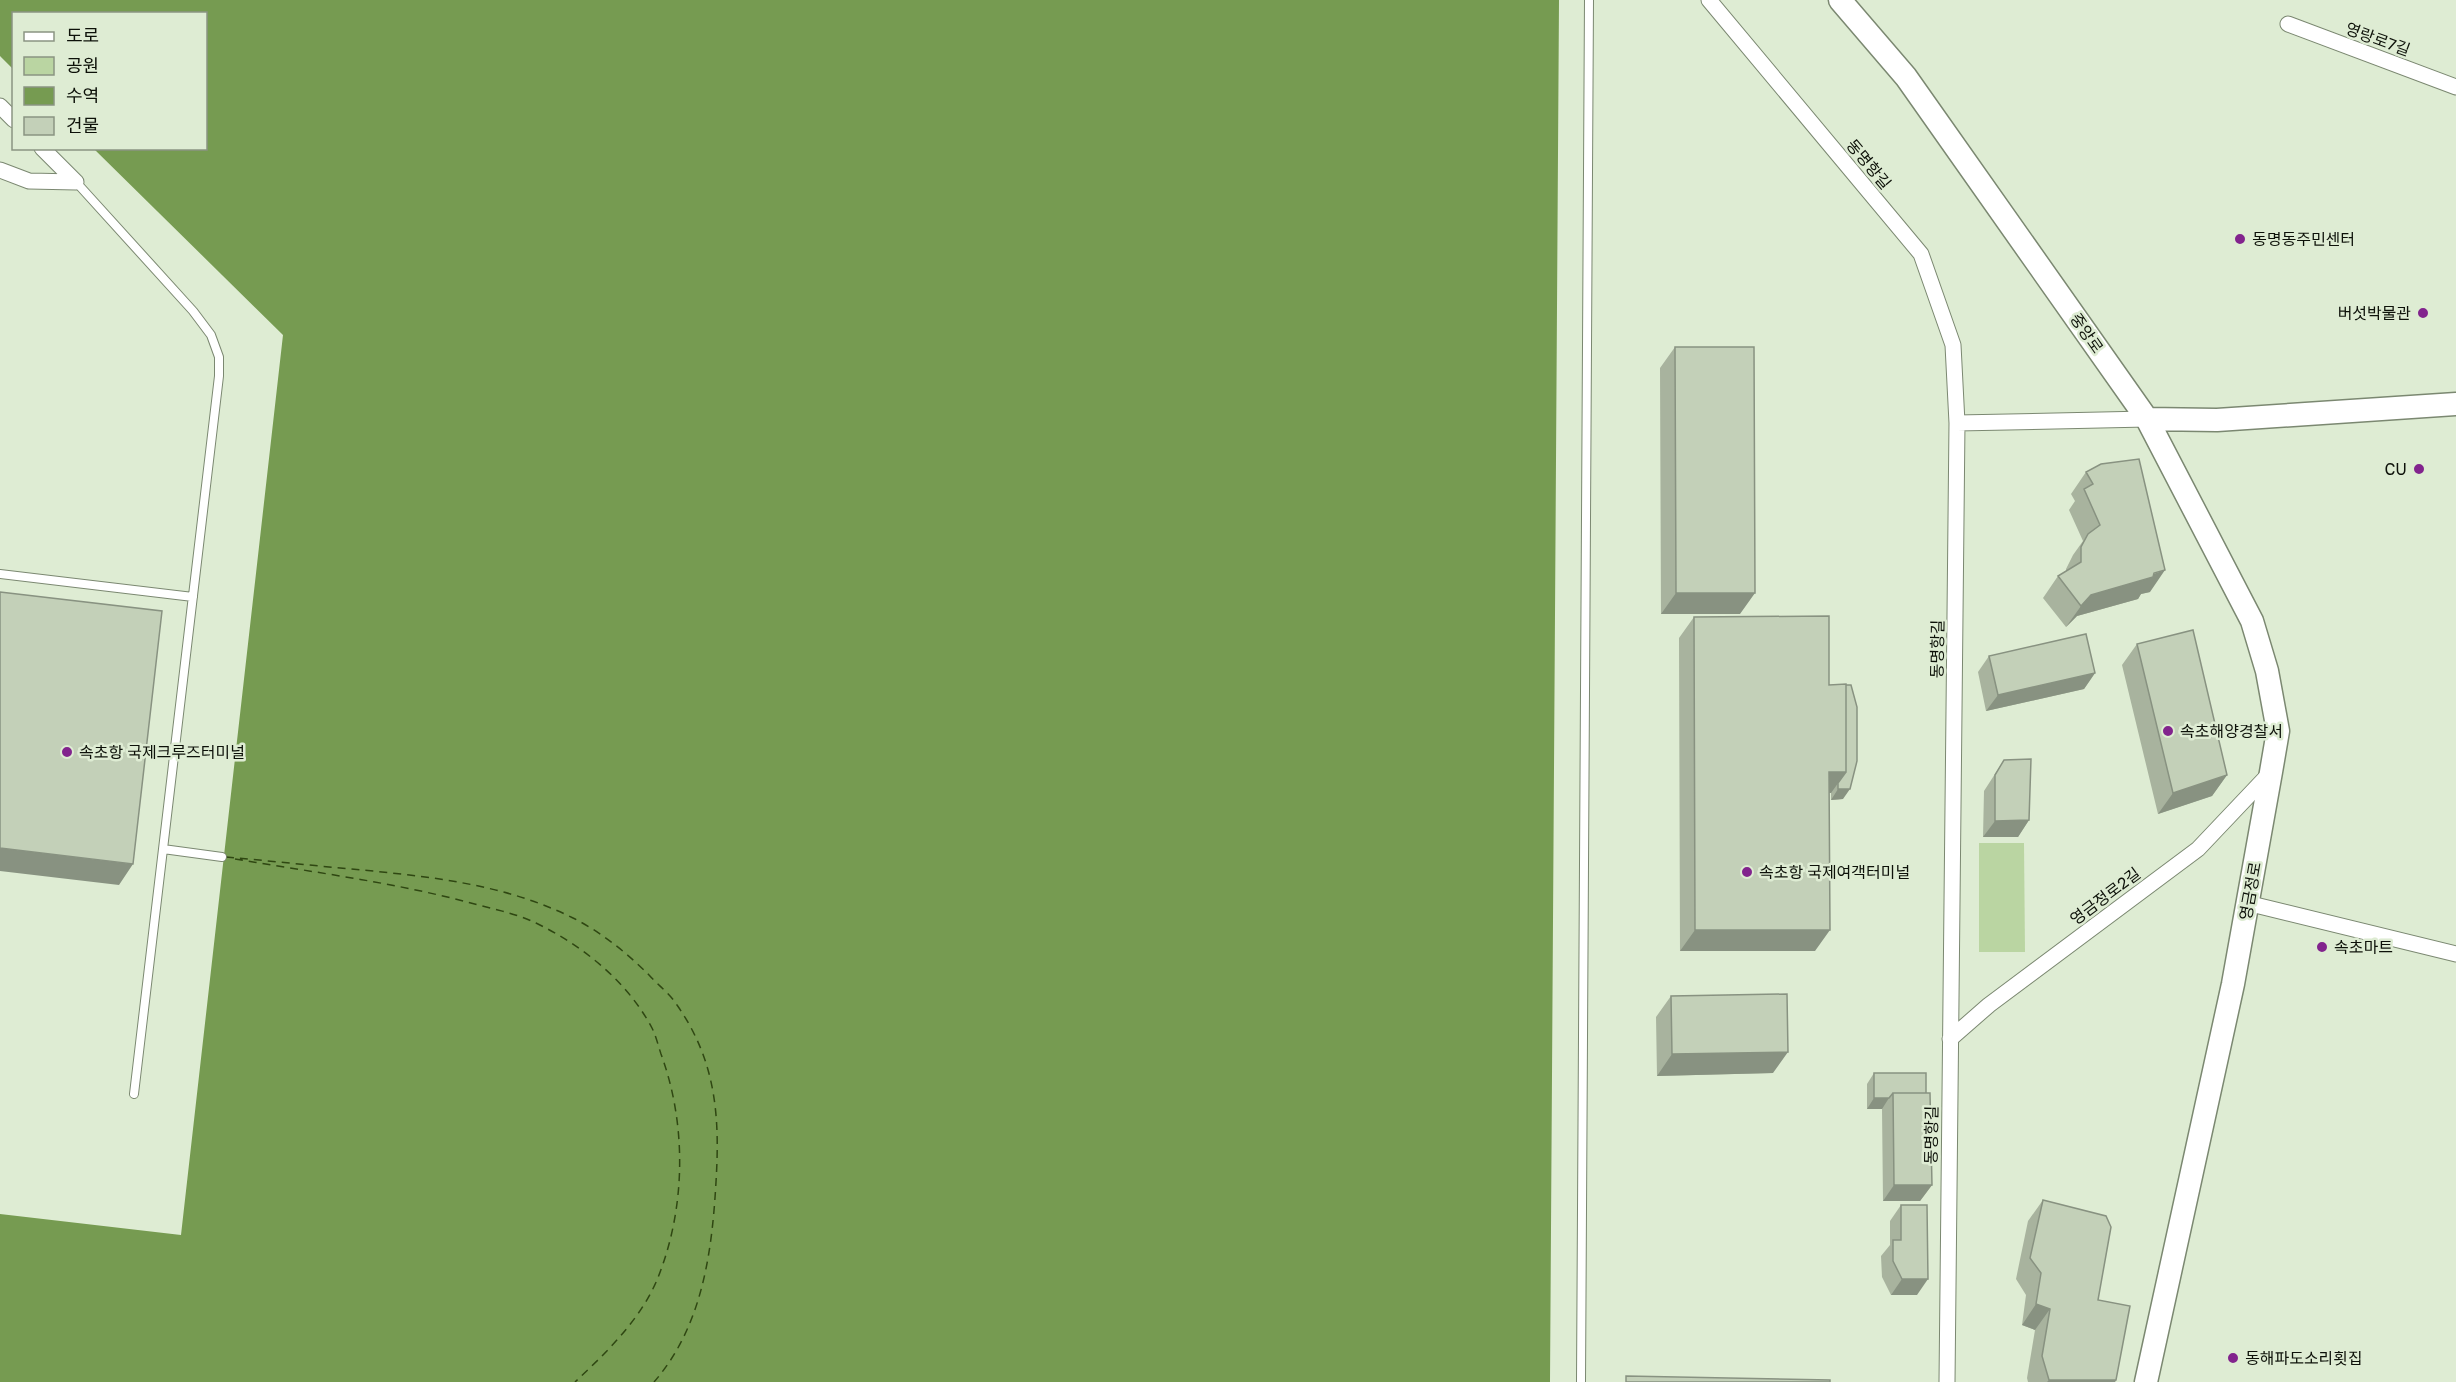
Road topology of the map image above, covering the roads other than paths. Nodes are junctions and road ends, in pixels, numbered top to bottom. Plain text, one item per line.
1 (1589, 0) edge
2 (1709, 0) edge
3 (1840, 0) edge
4 (2288, 24) dead end
5 (2456, 87) edge
6 (0, 106) edge
7 (12, 118) edge
8 (44, 150) edge
9 (0, 170) edge
10 (76, 182) junction
11 (2456, 404) edge
12 (2147, 419) junction
13 (1957, 423) junction
14 (0, 574) edge
15 (193, 597) junction
16 (2271, 772) junction
17 (163, 849) junction
18 (222, 856) dead end
19 (2247, 903) junction
20 (2456, 954) edge
21 (1950, 1039) junction
22 (134, 1094) dead end
23 (1581, 1382) edge
24 (1947, 1382) edge
25 (2146, 1382) edge

1 - 23 lane
2 - 13 street, 동명항길
3 - 12 street, 중앙로
4 - 5 street, 영랑로7길
6 - 7 street
8 - 10 street
9 - 10 street
10 - 15 lane
11 - 12 street
12 - 13 street
12 - 16 street, 영금정로
13 - 21 street, 동명항길
14 - 15 lane
15 - 17 lane
16 - 19 street, 영금정로
16 - 21 street, 영금정로2길
17 - 18 lane
17 - 22 lane
19 - 20 street
19 - 25 street, 영금정로
21 - 24 street, 동명항길

